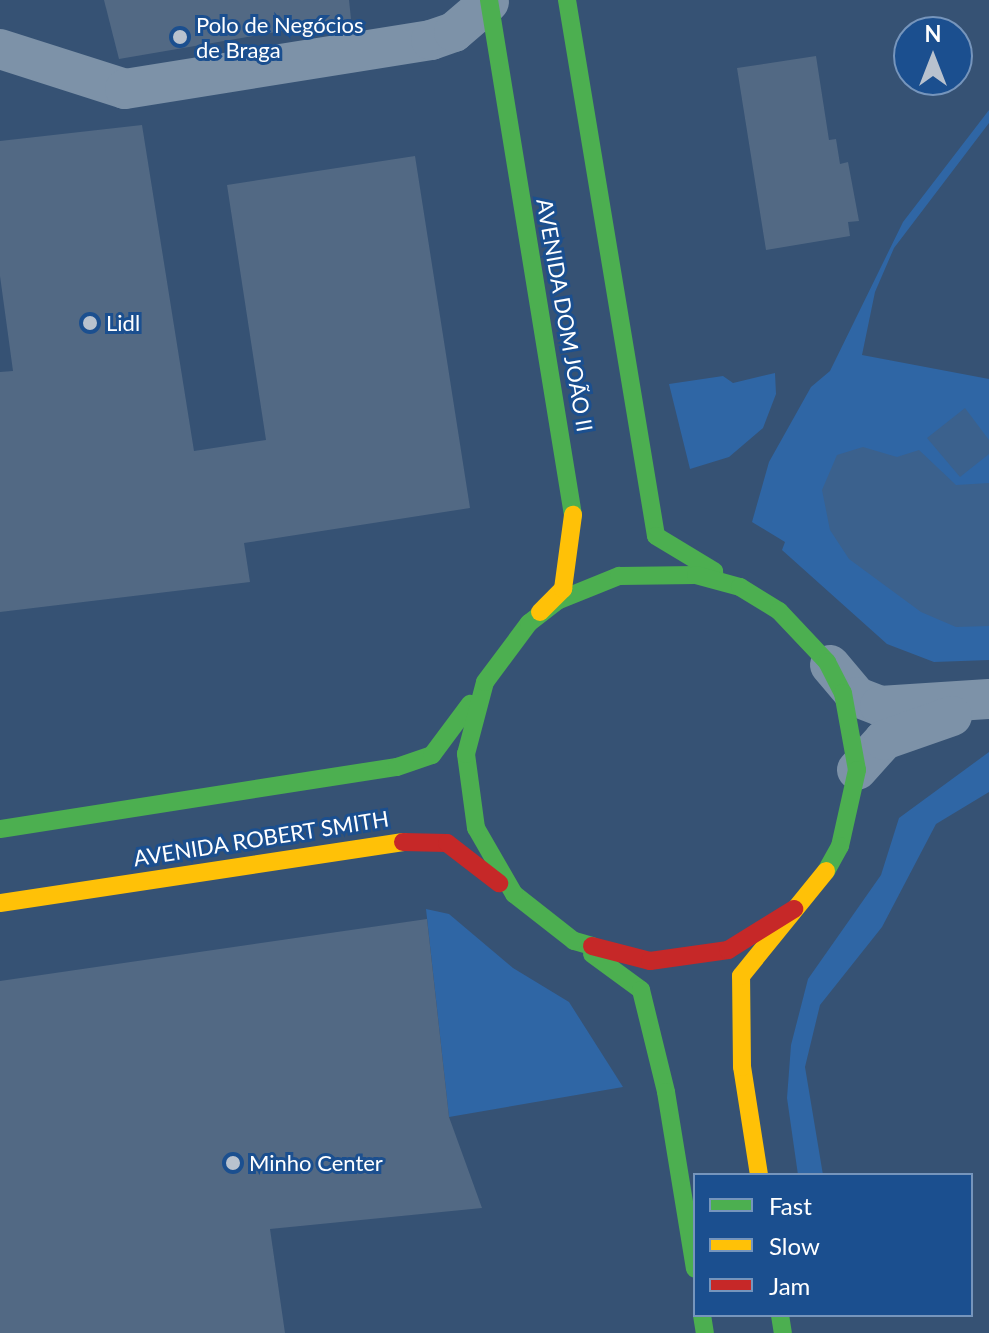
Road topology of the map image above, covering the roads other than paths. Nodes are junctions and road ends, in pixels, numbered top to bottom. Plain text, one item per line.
1 (567, 0) edge
2 (489, 1) edge
3 (431, 40) junction
4 (0, 49) edge
5 (496, 51) junction
6 (740, 587) junction
7 (529, 623) junction
8 (801, 630) junction
9 (485, 682) junction
10 (989, 700) edge
11 (857, 770) junction
12 (0, 829) edge
13 (514, 894) junction
14 (0, 903) edge
15 (794, 909) junction
16 (574, 941) junction
17 (759, 1173) edge
18 (693, 1257) edge

1 - 6 main road
2 - 3 street
2 - 5 main road, AVENIDA DOM JOÃO II
3 - 4 street
3 - 5 street
5 - 7 main road, AVENIDA DOM JOÃO II
6 - 7 main road
6 - 8 main road
7 - 9 main road, AVENIDA ROBERT SMITH
8 - 10 street
8 - 11 main road
9 - 12 main road, AVENIDA ROBERT SMITH
9 - 13 main road
10 - 11 street
11 - 15 main road
13 - 14 main road, AVENIDA ROBERT SMITH
13 - 16 main road, AVENIDA ROBERT SMITH
15 - 16 main road
15 - 17 main road
16 - 18 main road

